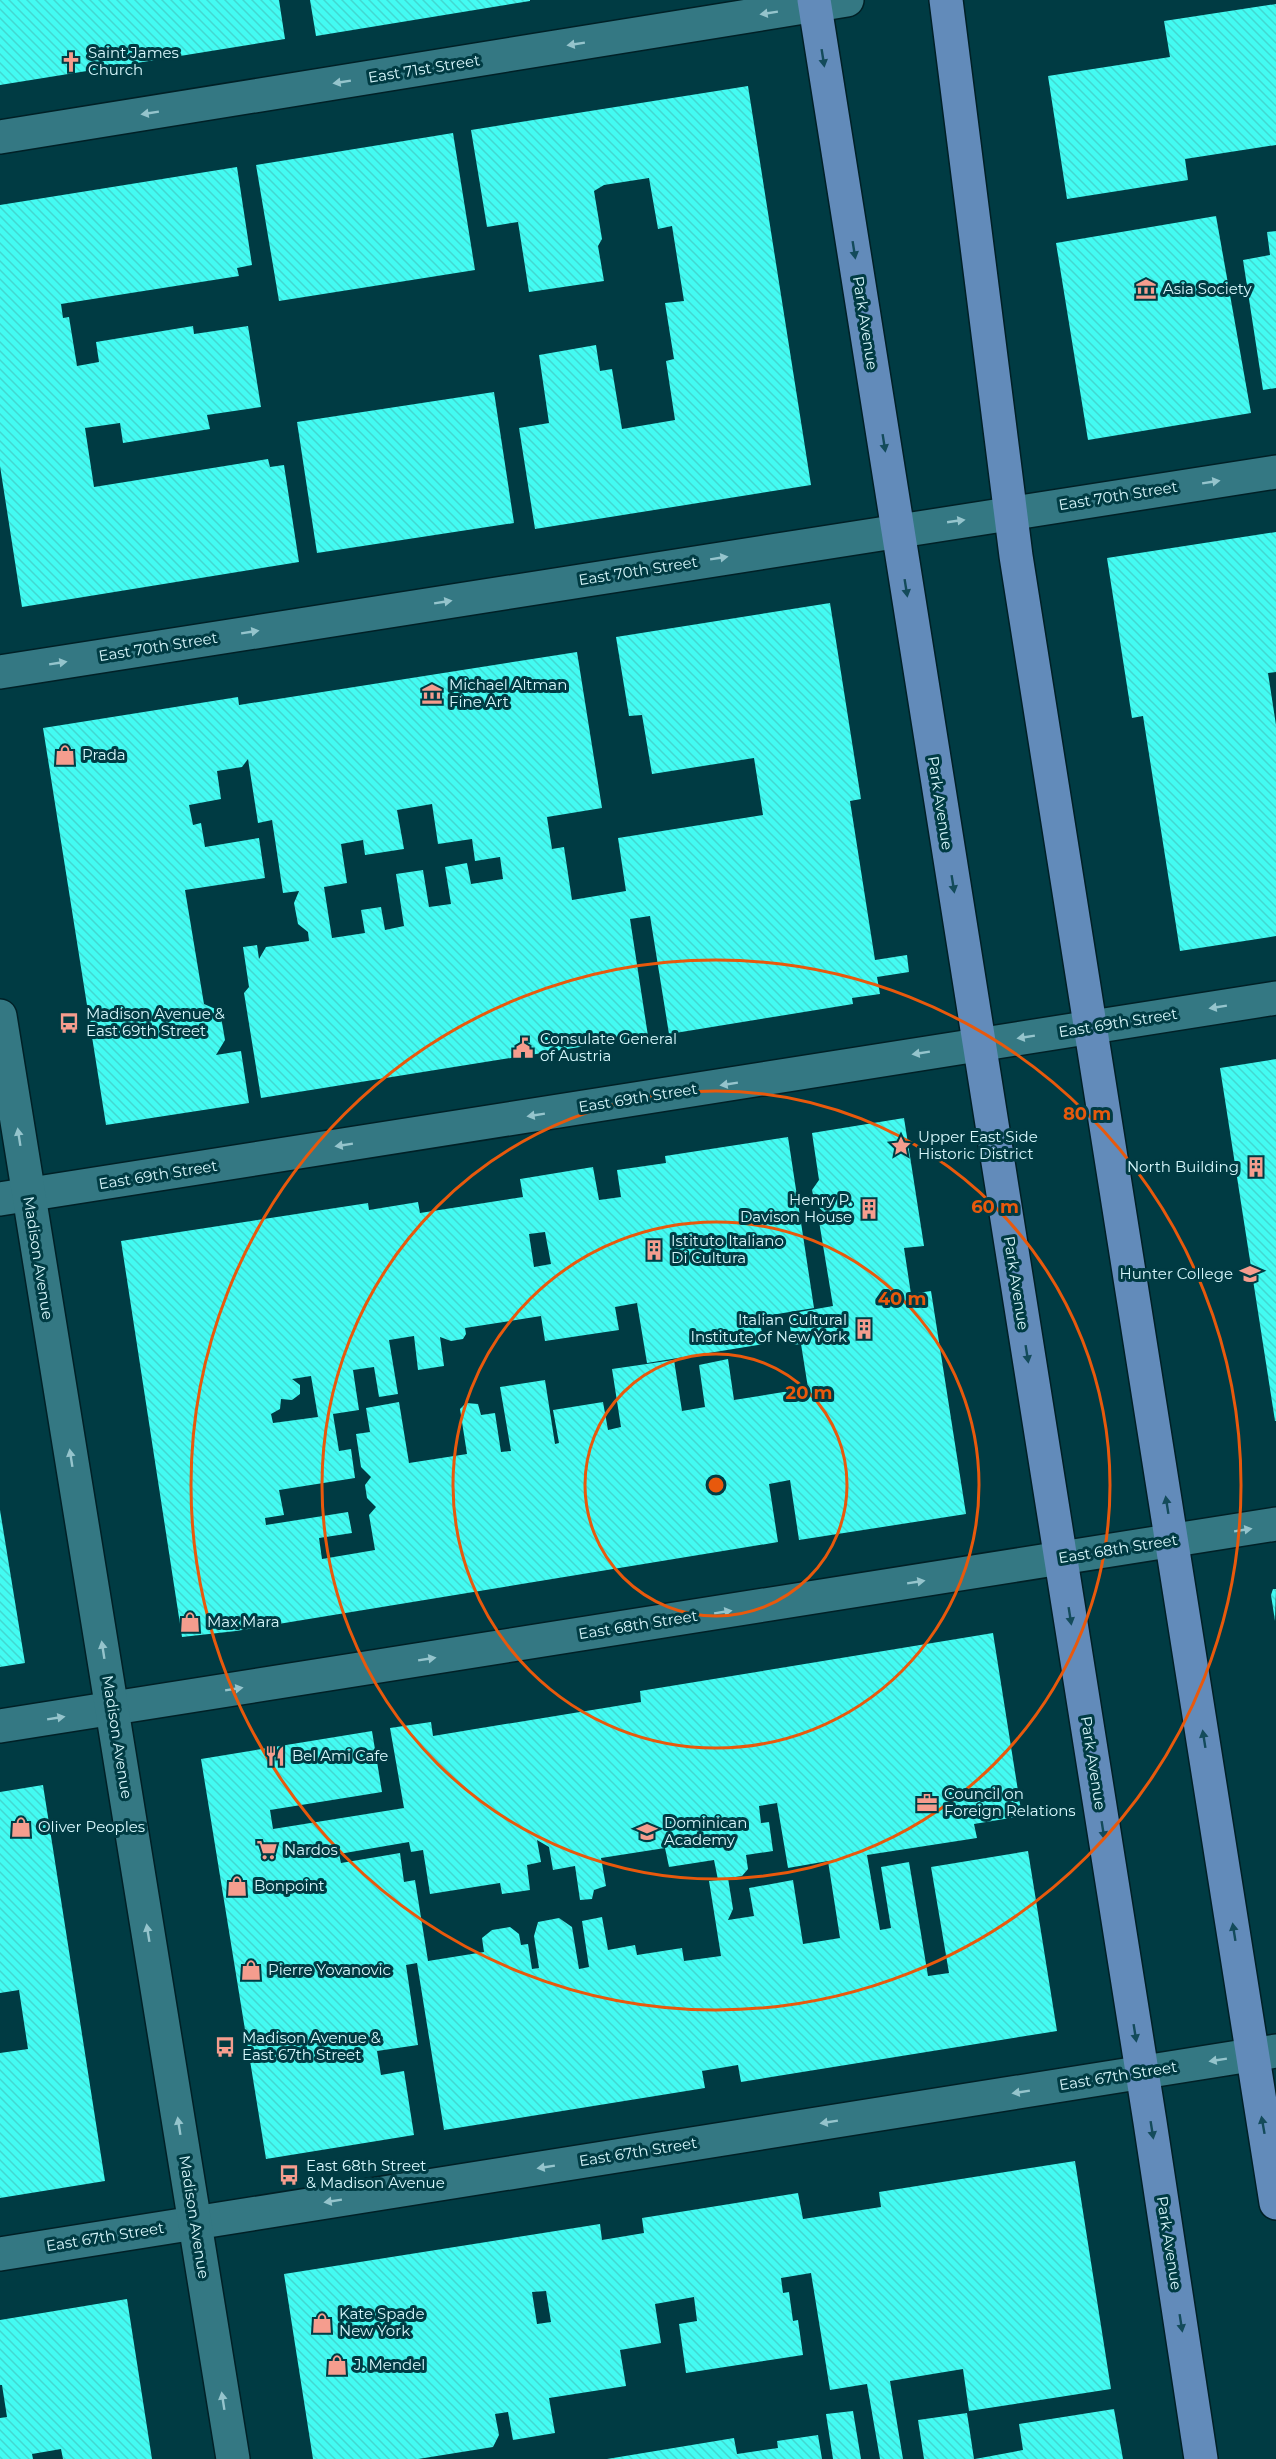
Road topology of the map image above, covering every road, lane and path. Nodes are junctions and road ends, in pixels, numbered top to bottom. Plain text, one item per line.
1 (847, 0) edge
2 (946, 0) edge
3 (814, 3) edge
4 (0, 137) edge
5 (1276, 472) edge
6 (1011, 513) junction
7 (898, 530) junction
8 (0, 672) edge
9 (1276, 998) edge
10 (0, 1016) edge
11 (1090, 1027) junction
12 (979, 1044) junction
13 (14, 1197) edge
14 (1276, 1524) edge
15 (1173, 1541) junction
16 (1060, 1558) junction
17 (112, 1708) junction
18 (0, 1726) edge
19 (1264, 2053) edge
20 (1142, 2073) junction
21 (1276, 2203) edge
22 (195, 2223) junction
23 (0, 2253) edge
24 (233, 2459) edge
25 (1201, 2459) edge

1 - 3 street, East 71st Street
2 - 6 main road
3 -> 4 street, East 71st Street
3 -> 7 main road, Park Avenue
6 -> 5 street, East 70th Street
7 -> 6 street, East 70th Street
6 - 11 main road
8 -> 7 street, East 70th Street
7 -> 12 main road, Park Avenue
9 -> 11 street, East 69th Street
13 -> 10 street, Madison Avenue
11 -> 12 street, East 69th Street
15 -> 11 main road
12 -> 13 street, East 69th Street
12 -> 16 main road, Park Avenue
17 -> 13 street, Madison Avenue
15 -> 14 street, East 68th Street
15 - 16 street, East 68th Street
19 -> 15 main road
17 -> 16 street, East 68th Street
16 -> 20 main road, Park Avenue
18 -> 17 street, East 68th Street
22 -> 17 street, Madison Avenue
19 -> 20 street, East 67th Street
21 -> 19 main road
20 -> 22 street, East 67th Street
20 -> 25 main road, Park Avenue
22 - 23 street, East 67th Street
24 -> 22 street, Madison Avenue

